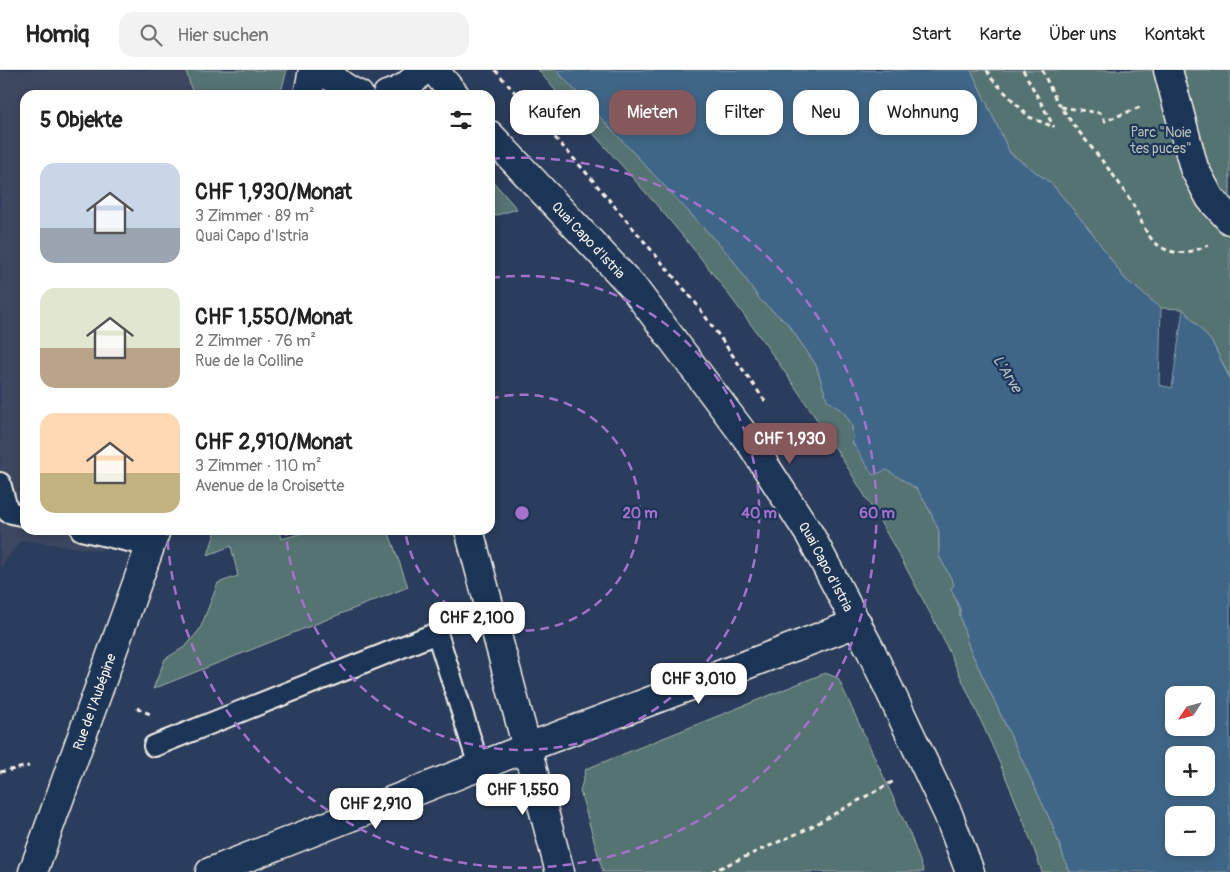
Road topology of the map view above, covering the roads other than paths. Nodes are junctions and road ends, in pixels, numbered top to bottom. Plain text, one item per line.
1 (313, 70) edge
2 (326, 70) edge
3 (421, 70) edge
4 (434, 70) edge
5 (1170, 82) edge
6 (309, 90) edge
7 (348, 90) edge
8 (401, 90) edge
9 (451, 90) edge
10 (495, 141) edge
11 (1230, 220) edge
12 (0, 483) edge
13 (20, 515) edge
14 (126, 535) edge
15 (470, 535) edge
16 (153, 538) edge
17 (858, 623) junction
18 (154, 746) dead end
19 (526, 748) junction
20 (480, 766) junction
21 (34, 872) edge
22 (210, 872) edge
23 (560, 872) edge
24 (970, 872) edge

1 - 6 street
2 - 7 street
3 - 8 street
4 - 9 street
5 - 11 street
10 - 17 street, Quai Capo d'Istria
12 - 13 lane
14 - 16 lane
15 - 19 street
16 - 21 street, Rue de l'Aubépine
17 - 19 street
17 - 24 street, Quai Capo d'Istria
18 - 20 lane
19 - 20 street
19 - 23 street
20 - 22 street

